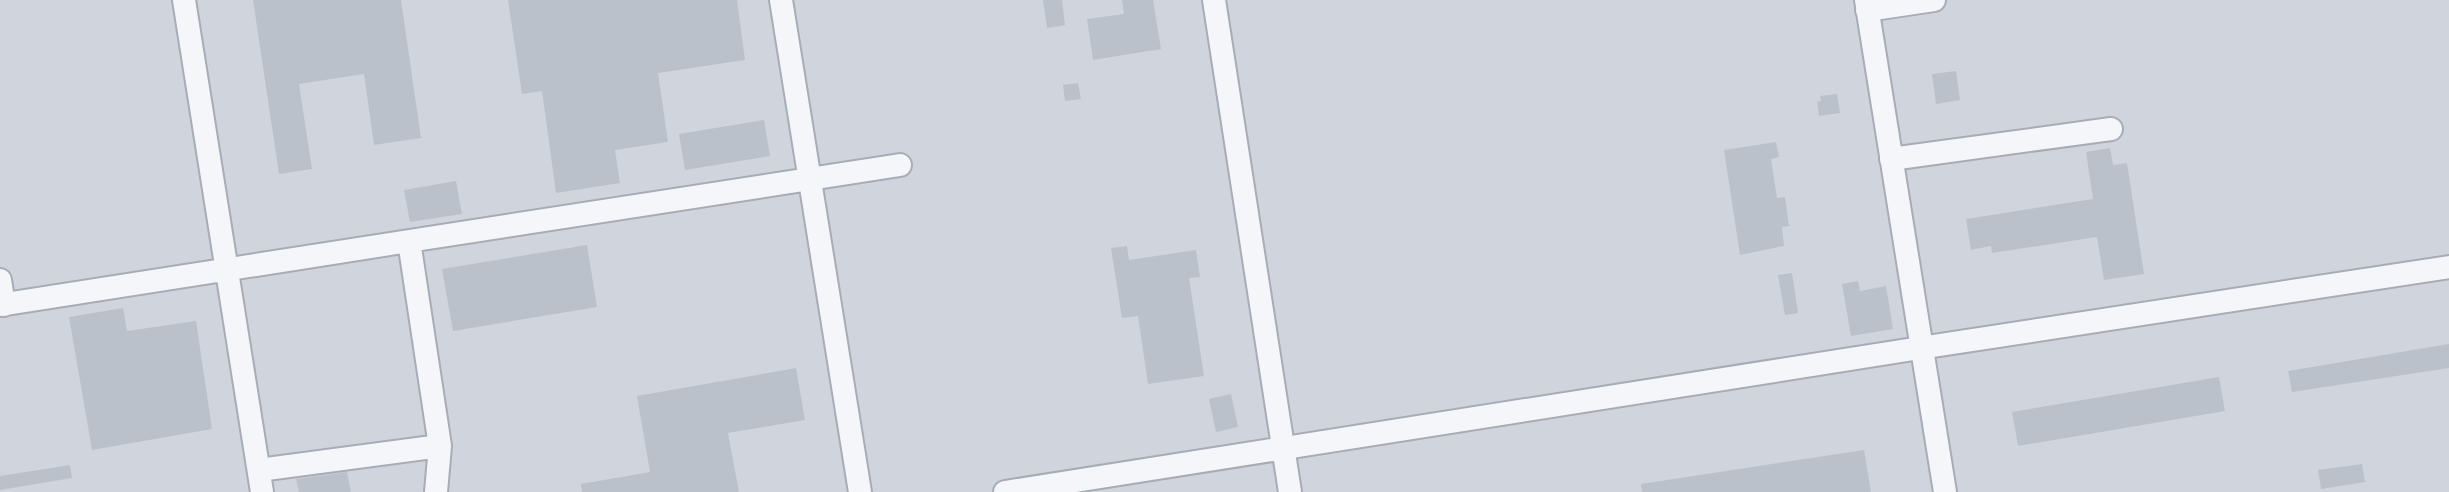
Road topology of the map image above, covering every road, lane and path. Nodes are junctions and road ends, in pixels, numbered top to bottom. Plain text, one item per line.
1 (184, 0) edge
2 (781, 0) edge
3 (1214, 0) edge
4 (1934, 0) edge
5 (1867, 5) edge
6 (2111, 129) dead end
7 (1891, 159) junction
8 (900, 165) dead end
9 (810, 180) junction
10 (408, 241) junction
11 (2449, 267) edge
12 (227, 269) junction
13 (0, 280) edge
14 (2, 305) edge
15 (1920, 348) junction
16 (440, 446) junction
17 (1284, 449) junction
18 (258, 486) edge
19 (436, 492) edge
20 (860, 492) edge
21 (1005, 492) edge
22 (1290, 492) edge
23 (1944, 492) edge

1 - 12 lane
2 - 9 lane
3 - 17 lane
4 - 5 lane
5 - 7 lane
6 - 7 lane
7 - 15 lane
8 - 9 lane
9 - 10 lane
9 - 20 lane
10 - 12 lane
10 - 16 lane
11 - 15 lane
12 - 14 lane
12 - 18 lane
13 - 14 lane
15 - 17 lane
15 - 23 lane
16 - 18 lane
16 - 19 lane
17 - 21 lane
17 - 22 lane

